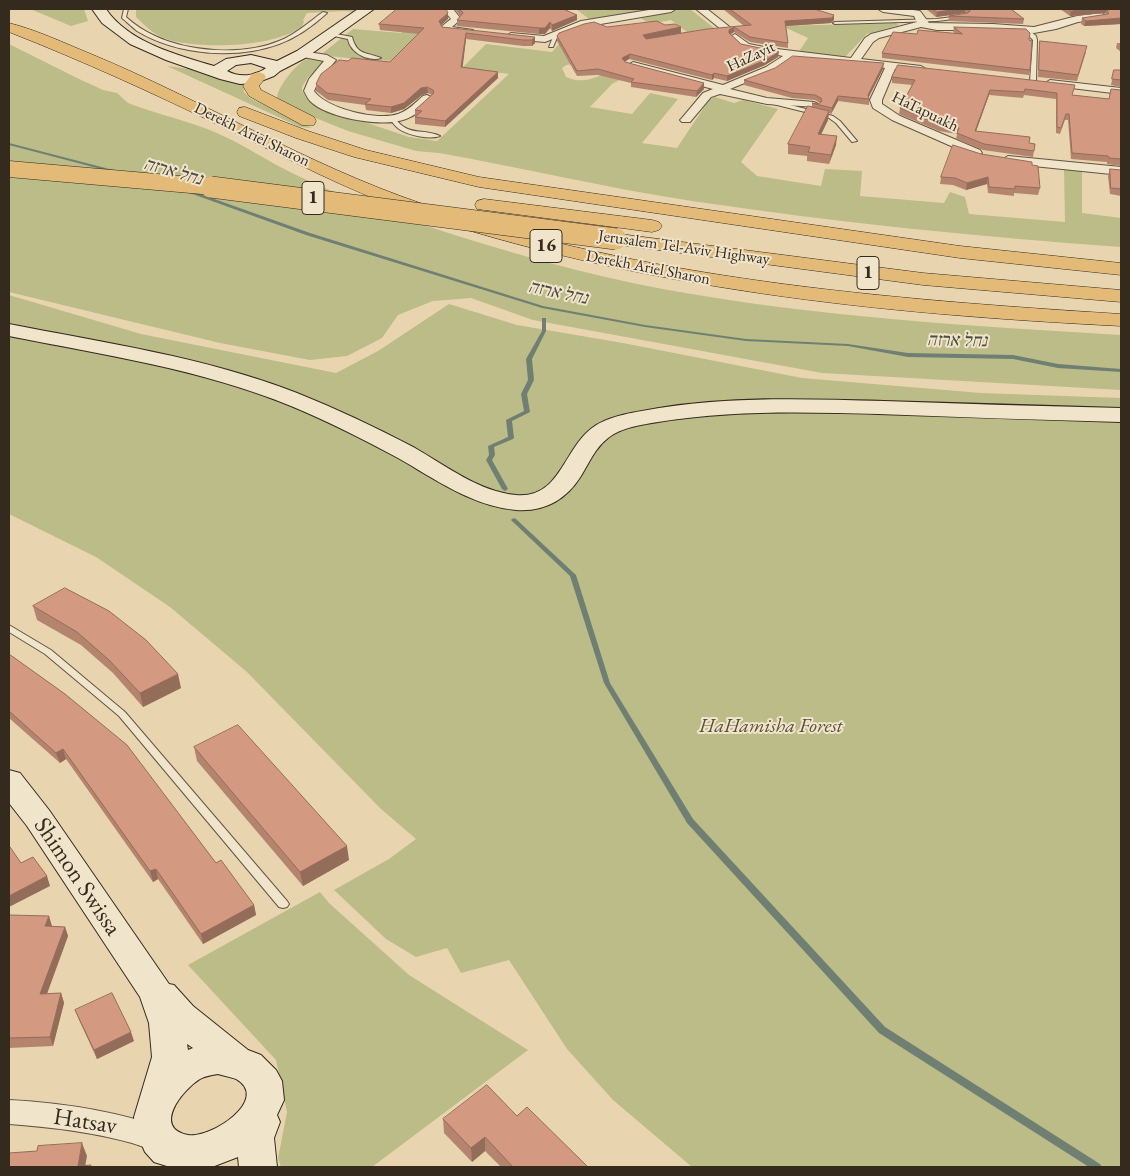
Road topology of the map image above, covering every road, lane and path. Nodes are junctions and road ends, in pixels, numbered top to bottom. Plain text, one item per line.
1 (99, 9) edge
2 (126, 9) edge
3 (367, 9) edge
4 (448, 9) edge
5 (671, 9) edge
6 (701, 9) edge
7 (883, 9) edge
8 (9, 12) edge
9 (325, 13) dead end
10 (965, 16) edge
11 (1102, 16) edge
12 (923, 22) junction
13 (835, 23) edge
14 (9, 26) edge
15 (721, 29) edge
16 (1026, 30) junction
17 (479, 33) edge
18 (557, 33) junction
19 (331, 34) junction
20 (9, 35) edge
21 (499, 35) edge
22 (735, 37) edge
23 (315, 46) junction
24 (551, 46) dead end
25 (302, 54) junction
26 (793, 54) junction
27 (171, 56) junction
28 (379, 58) dead end
29 (258, 60) junction
30 (235, 61) junction
31 (854, 61) junction
32 (629, 64) edge
33 (892, 65) junction
34 (274, 68) junction
35 (930, 70) edge
36 (124, 73) junction
37 (220, 73) junction
38 (258, 77) junction
39 (1028, 81) joint
40 (186, 86) dead end
41 (721, 89) junction
42 (1121, 92) edge
43 (427, 98) edge
44 (767, 101) junction
45 (814, 105) edge
46 (234, 107) dead end
47 (393, 119) junction
48 (686, 120) dead end
49 (437, 136) dead end
50 (854, 141) dead end
51 (9, 156) edge
52 (9, 169) edge
53 (1121, 171) edge
54 (479, 182) junction
55 (1121, 269) edge
56 (1121, 274) edge
57 (1121, 296) edge
58 (1121, 320) edge
59 (9, 330) edge
60 (1121, 415) edge
61 (9, 628) edge
62 (9, 781) edge
63 (283, 904) dead end
64 (144, 974) junction
65 (234, 1060) junction
66 (162, 1089) junction
67 (9, 1112) edge
68 (262, 1118) junction
69 (184, 1155) edge
70 (258, 1167) edge

1 - 27 street
2 - 9 lane
3 - 19 street
4 - 17 street
5 - 18 street
6 - 15 street
7 - 12 street
8 - 40 highway, Derekh Ariel Sharon
10 - 12 lane
11 - 16 street
12 - 13 lane
12 - 16 street
12 - 31 street
14 - 36 highway, Derekh Ariel Sharon / 16
16 - 39 lane
18 - 21 street
18 - 24 lane
19 - 23 street
19 - 28 lane
20 - 36 highway
22 - 26 street
23 - 25 street
23 - 29 street
25 - 34 street
25 - 47 street
26 - 31 street
26 - 41 street, HaZayit
27 - 30 street
27 - 37 street
29 - 30 street
29 - 34 street
30 - 37 street
31 - 33 street
32 - 41 street, HaZayit
33 - 35 street
33 - 53 street, HaTapuakh
34 - 38 street
36 - 58 highway, Derekh Ariel Sharon / 16
37 - 38 street
38 - 54 highway
39 - 42 street
41 - 44 street
41 - 48 street, HaZayit
43 - 47 street
44 - 45 street
44 - 50 lane
46 - 54 highway, Derekh Ariel Sharon
47 - 49 lane
51 - 56 highway, Jerusalem Tel-Aviv Highway / 1
52 - 57 highway, Jerusalem Tel-Aviv Highway / 1, bridge
54 - 55 highway, Derekh Ariel Sharon
59 - 60 street
61 - 63 lane
62 - 64 street, Shimon Swissa
64 - 65 street, Shimon Swissa
64 - 66 street, Shimon Swissa
65 - 66 street
65 - 68 street
66 - 69 street
67 - 69 street, Hatsav
68 - 69 street
68 - 70 street

